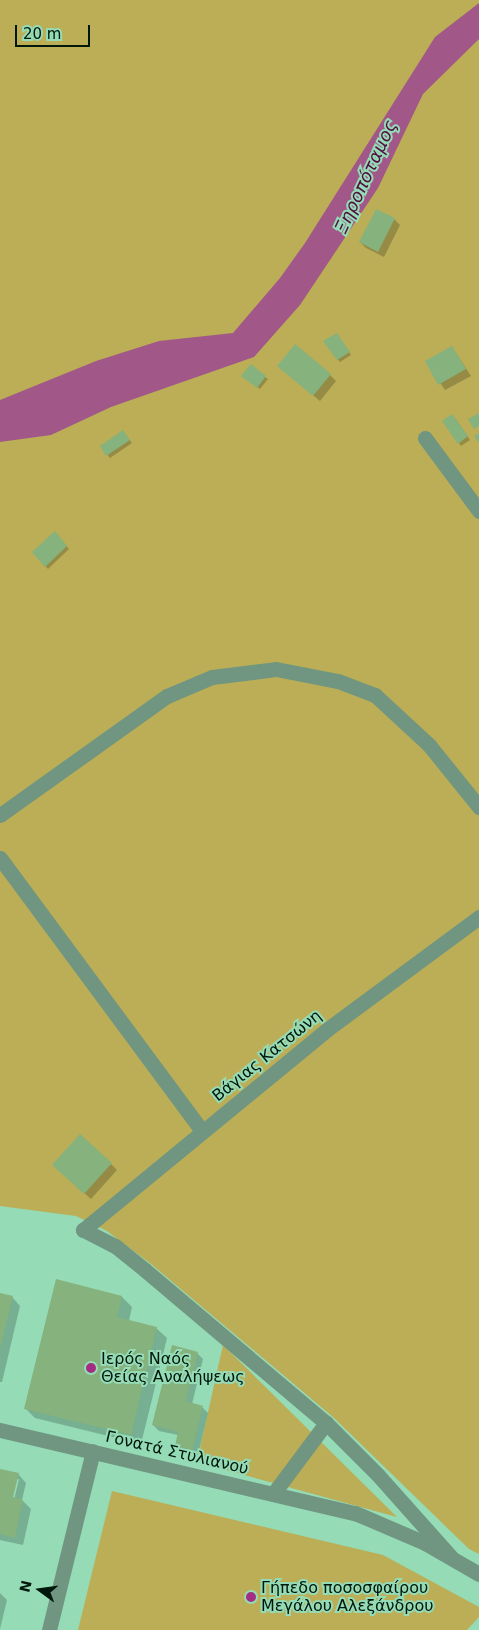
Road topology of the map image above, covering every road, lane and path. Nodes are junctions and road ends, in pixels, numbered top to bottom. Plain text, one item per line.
1 (425, 438) dead end
2 (479, 511) edge
3 (479, 808) edge
4 (0, 815) edge
5 (0, 858) edge
6 (479, 917) edge
7 (202, 1132) junction
8 (326, 1423) junction
9 (0, 1430) edge
10 (93, 1452) junction
11 (273, 1494) junction
12 (451, 1557) junction
13 (479, 1574) edge
14 (49, 1630) edge

1 - 2 street
3 - 4 street
5 - 7 street
6 - 7 street, Βάγιας Κατσώνη
7 - 8 street, Βάγιας Κατσώνη
8 - 11 street
8 - 12 street
9 - 10 street, Γονατά Στυλιανού
10 - 11 street, Γονατά Στυλιανού
10 - 14 street
11 - 12 street, Γονατά Στυλιανού
12 - 13 street

